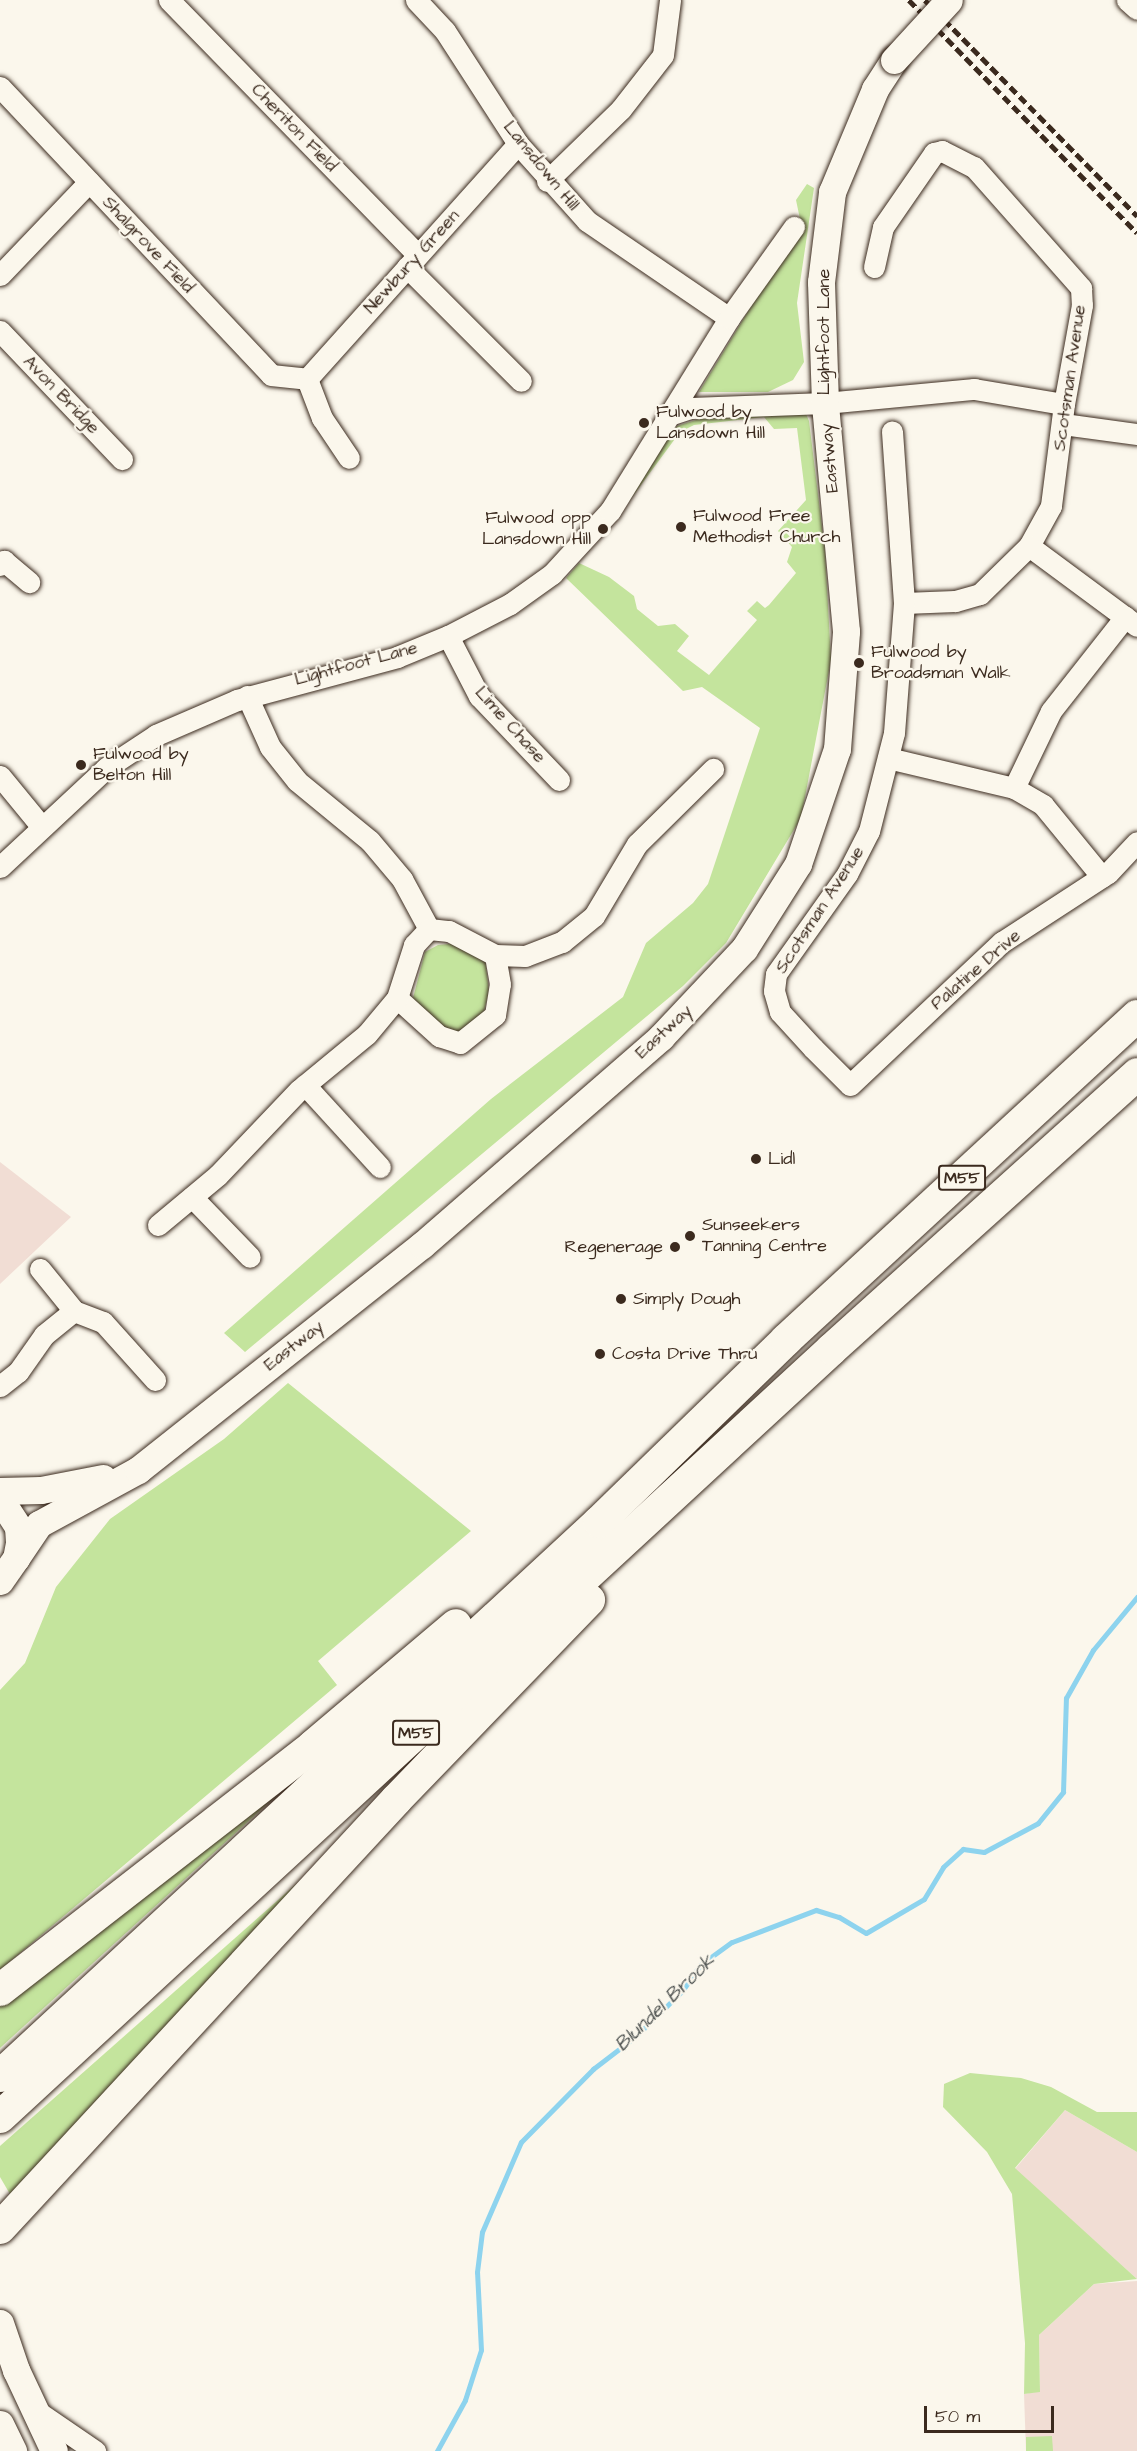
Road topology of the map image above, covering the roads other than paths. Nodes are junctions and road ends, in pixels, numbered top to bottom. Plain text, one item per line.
1 (169, 0) edge
2 (416, 0) edge
3 (670, 0) edge
4 (949, 0) edge
5 (1127, 0) edge
6 (1137, 9) edge
7 (0, 87) edge
8 (518, 144) junction
9 (547, 180) junction
10 (89, 182) junction
11 (794, 227) dead end
12 (413, 261) junction
13 (874, 267) dead end
14 (0, 275) edge
15 (729, 318) junction
16 (0, 330) edge
17 (307, 379) junction
18 (521, 381) dead end
19 (825, 404) junction
20 (672, 414) junction
21 (1063, 414) junction
22 (892, 431) dead end
23 (1137, 434) edge
24 (349, 458) dead end
25 (122, 459) dead end
26 (1029, 546) junction
27 (0, 565) edge
28 (28, 582) dead end
29 (904, 603) junction
30 (1131, 621) edge
31 (448, 636) junction
32 (247, 696) junction
33 (888, 758) junction
34 (713, 769) dead end
35 (0, 776) edge
36 (560, 780) dead end
37 (1014, 788) junction
38 (41, 826) junction
39 (1137, 842) edge
40 (0, 867) edge
41 (1102, 877) junction
42 (429, 929) junction
43 (495, 955) junction
44 (397, 998) junction
45 (1137, 1016) edge
46 (1137, 1074) edge
47 (305, 1085) junction
48 (850, 1085) joint
49 (380, 1167) dead end
50 (192, 1197) junction
51 (158, 1225) dead end
52 (250, 1257) dead end
53 (40, 1269) dead end
54 (74, 1311) junction
55 (786, 1340) junction
56 (832, 1349) junction
57 (155, 1380) dead end
58 (0, 1386) edge
59 (138, 1470) junction
60 (0, 1491) edge
61 (0, 1499) edge
62 (16, 1558) junction
63 (1, 1583) edge
64 (0, 1990) edge
65 (0, 2076) edge
66 (0, 2117) edge
67 (8, 2219) edge
68 (0, 2323) edge
69 (34, 2410) junction
70 (0, 2424) edge
71 (14, 2451) edge
72 (54, 2451) edge
73 (95, 2451) edge

1 - 12 street, Cheriton Field
2 - 8 street, Lansdown Hill
3 - 9 street
4 - 19 main road, Lightfoot Lane, bridge
5 - 6 street
7 - 10 street, Shalgrove Field
8 - 9 street, Lansdown Hill
8 - 12 street, Newbury Green
9 - 15 street, Lansdown Hill
10 - 14 street
10 - 17 street, Shalgrove Field
11 - 15 street, Lightfoot Lane
12 - 17 street, Newbury Green
12 - 18 street, Cheriton Field
13 - 21 street, Scotsman Avenue
15 - 20 street, Lightfoot Lane
16 - 25 street, Avon Bridge
17 - 24 street
19 - 20 street, Lightfoot Lane
19 - 21 street
19 - 59 main road, Eastway
20 - 31 street, Lightfoot Lane
21 - 23 street
21 - 26 street, Scotsman Avenue
22 - 29 street, Scotsman Avenue
26 - 29 street, Scotsman Avenue
26 - 30 street
27 - 28 street
29 - 33 street, Scotsman Avenue
30 - 37 street
31 - 32 street, Lightfoot Lane
31 - 36 street, Lime Chase
32 - 38 street, Lightfoot Lane
32 - 42 street
33 - 37 street
33 - 48 street, Scotsman Avenue
34 - 43 street
35 - 38 street
37 - 41 street
38 - 40 street, Lightfoot Lane
39 - 41 street, Palatine Drive
41 - 48 street, Palatine Drive
42 - 43 street
42 - 44 street
43 - 44 street
44 - 47 street
45 - 55 highway, M55
46 - 56 highway, M55
47 - 49 street
47 - 50 street
50 - 51 street
50 - 52 street
53 - 54 street
54 - 57 street
54 - 58 street
55 - 64 highway, M55
55 - 65 highway, M55
56 - 66 highway, M55
56 - 67 highway, M55
59 - 60 main road, Eastway
59 - 62 main road, Eastway
61 - 62 main road
62 - 63 main road, Eastway
68 - 69 main road
69 - 72 main road
69 - 73 street
70 - 71 main road

